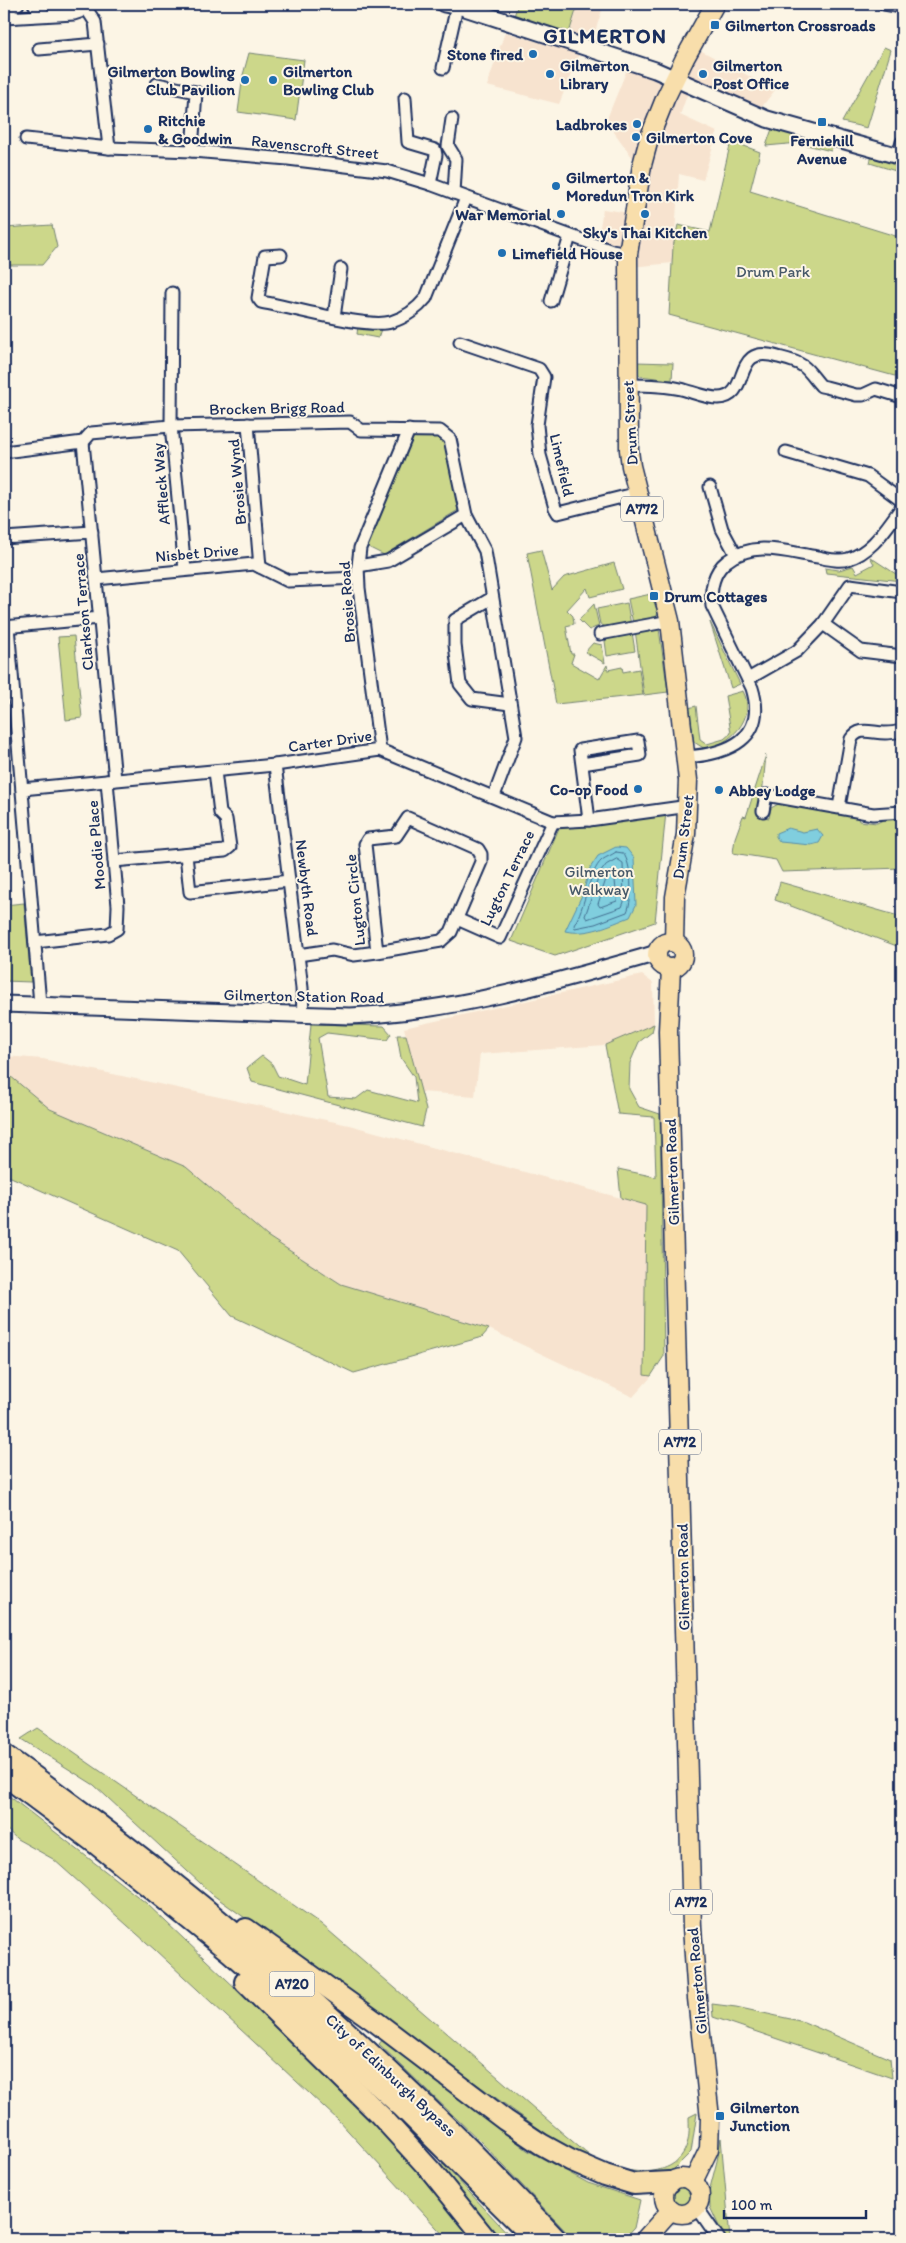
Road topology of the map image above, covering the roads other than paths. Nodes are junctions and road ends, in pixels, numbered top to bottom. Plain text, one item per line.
1 (18, 4) edge
2 (34, 4) edge
3 (715, 4) edge
4 (884, 4) edge
5 (453, 5) edge
6 (87, 6) edge
7 (902, 7) edge
8 (4, 12) edge
9 (45, 15) junction
10 (4, 18) edge
11 (98, 44) junction
12 (39, 49) dead end
13 (443, 68) dead end
14 (675, 79) junction
15 (157, 84) dead end
16 (405, 98) dead end
17 (452, 119) dead end
18 (26, 139) dead end
19 (109, 148) junction
20 (192, 151) junction
21 (901, 152) edge
22 (430, 184) junction
23 (454, 193) junction
24 (466, 198) junction
25 (570, 236) junction
26 (628, 254) junction
27 (281, 255) dead end
28 (341, 269) dead end
29 (172, 293) dead end
30 (551, 300) dead end
31 (334, 317) junction
32 (460, 342) dead end
33 (628, 385) junction
34 (902, 397) edge
35 (248, 424) junction
36 (172, 426) junction
37 (409, 430) junction
38 (83, 442) junction
39 (4, 452) edge
40 (786, 452) dead end
41 (710, 487) dead end
42 (638, 493) junction
43 (902, 501) edge
44 (902, 507) edge
45 (466, 516) junction
46 (92, 532) junction
47 (4, 538) edge
48 (736, 555) junction
49 (260, 567) junction
50 (185, 570) junction
51 (358, 572) junction
52 (96, 579) junction
53 (902, 592) edge
54 (492, 598) junction
55 (100, 618) junction
56 (670, 621) junction
57 (823, 624) junction
58 (6, 626) edge
59 (600, 634) dead end
60 (902, 656) edge
61 (748, 679) junction
62 (510, 704) junction
63 (10, 709) edge
64 (902, 731) edge
65 (380, 750) junction
66 (686, 757) junction
67 (582, 764) junction
68 (275, 765) junction
69 (215, 771) junction
70 (111, 780) junction
71 (22, 789) junction
72 (494, 796) junction
73 (689, 806) junction
74 (839, 808) junction
75 (764, 811) dead end
76 (902, 812) edge
77 (589, 820) junction
78 (553, 822) junction
79 (186, 855) junction
80 (114, 861) junction
81 (289, 881) junction
82 (457, 919) junction
83 (35, 942) junction
84 (674, 943) junction
85 (377, 952) junction
86 (657, 953) junction
87 (298, 955) junction
88 (672, 968) junction
89 (4, 1004) edge
90 (40, 1004) junction
91 (303, 1015) junction
92 (4, 1755) edge
93 (4, 1776) edge
94 (94, 1820) junction
95 (95, 1843) junction
96 (670, 2182) junction
97 (693, 2182) junction
98 (696, 2206) junction
99 (671, 2210) junction
100 (486, 2239) edge
101 (535, 2239) edge
102 (556, 2239) edge
103 (645, 2239) edge
104 (719, 2239) edge

1 - 8 street
2 - 9 street
3 - 14 main road, Drum Street / A772
4 - 7 street
5 - 13 street
5 - 14 street
6 - 9 street
6 - 11 street
9 - 10 street
11 - 12 street
11 - 19 street
14 - 21 street
14 - 26 main road, Drum Street / A772
15 - 20 street
16 - 22 street
17 - 23 street
18 - 19 street, Ravenscroft Street
19 - 20 street, Ravenscroft Street
20 - 22 street, Ravenscroft Street
22 - 23 street, Ravenscroft Street
23 - 24 street, Ravenscroft Street
24 - 25 street, Ravenscroft Street
24 - 31 street
25 - 26 street, Ravenscroft Street
25 - 30 street
26 - 33 main road, Drum Street / A772
27 - 31 street
28 - 31 street
29 - 36 street, Affleck Way
32 - 42 street, Limefield
33 - 34 street
33 - 42 main road, Drum Street / A772
35 - 36 street, Brocken Brigg Road
35 - 37 street, Brocken Brigg Road
35 - 49 street, Brosie Wynd
36 - 38 street, Brocken Brigg Road
36 - 50 street, Affleck Way
37 - 45 street, Brocken Brigg Road
37 - 51 street, Brosie Road
38 - 39 street, Brocken Brigg Road
38 - 46 street, Clarkson Terrace
40 - 43 street
41 - 48 street
42 - 56 main road, Drum Street / A772
44 - 48 street
45 - 51 street, Nisbet Drive
45 - 54 street, Brocken Brigg Road
46 - 47 street
46 - 52 street, Clarkson Terrace
48 - 61 street
49 - 50 street, Nisbet Drive
49 - 51 street, Nisbet Drive
50 - 52 street, Nisbet Drive
51 - 65 street, Brosie Road
52 - 55 street, Clarkson Terrace
53 - 57 street
54 - 62 street, Brocken Brigg Road
54 - 62 street
55 - 58 street
55 - 70 street, Clarkson Terrace
56 - 59 street
56 - 66 main road, Drum Street / A772
57 - 60 street
57 - 61 street
58 - 63 street
61 - 66 street
62 - 72 street, Brocken Brigg Road
63 - 71 street
64 - 74 street
65 - 68 street, Carter Drive
65 - 72 street, Carter Drive
66 - 73 main road, Drum Street / A772
67 - 67 street
67 - 77 street
68 - 69 street, Carter Drive
68 - 81 street, Newbyth Road
69 - 70 street, Carter Drive
69 - 79 street
70 - 71 street, Carter Drive
70 - 80 street, Moodie Place
71 - 83 street
72 - 78 street, Carter Drive
73 - 77 street, Carter Drive
73 - 84 main road, Drum Street / A772
74 - 75 street
74 - 76 street
77 - 78 street, Carter Drive
78 - 82 street, Lugton Terrace
79 - 80 street
79 - 81 street
80 - 83 street, Moodie Place
81 - 87 street, Newbyth Road
82 - 85 street, Lugton Circle
82 - 85 street, Lugton Circle
83 - 90 street
84 - 86 main road
84 - 88 main road, A772
85 - 87 street, Lugton Circle
86 - 88 main road
86 - 91 street, Gilmerton Station Road
87 - 91 street, Newbyth Road
88 - 97 main road, Gilmerton Road / A772
89 - 90 street, Gilmerton Station Road
90 - 91 street, Gilmerton Station Road
92 - 94 highway, City of Edinburgh Bypass / A720
93 - 95 highway, City of Edinburgh Bypass / A720
94 - 96 highway
94 - 102 highway, City of Edinburgh Bypass / A720
95 - 100 highway
95 - 101 highway, City of Edinburgh Bypass / A720
96 - 97 main road
96 - 99 main road
97 - 98 main road
98 - 99 main road
98 - 104 street
99 - 103 main road

